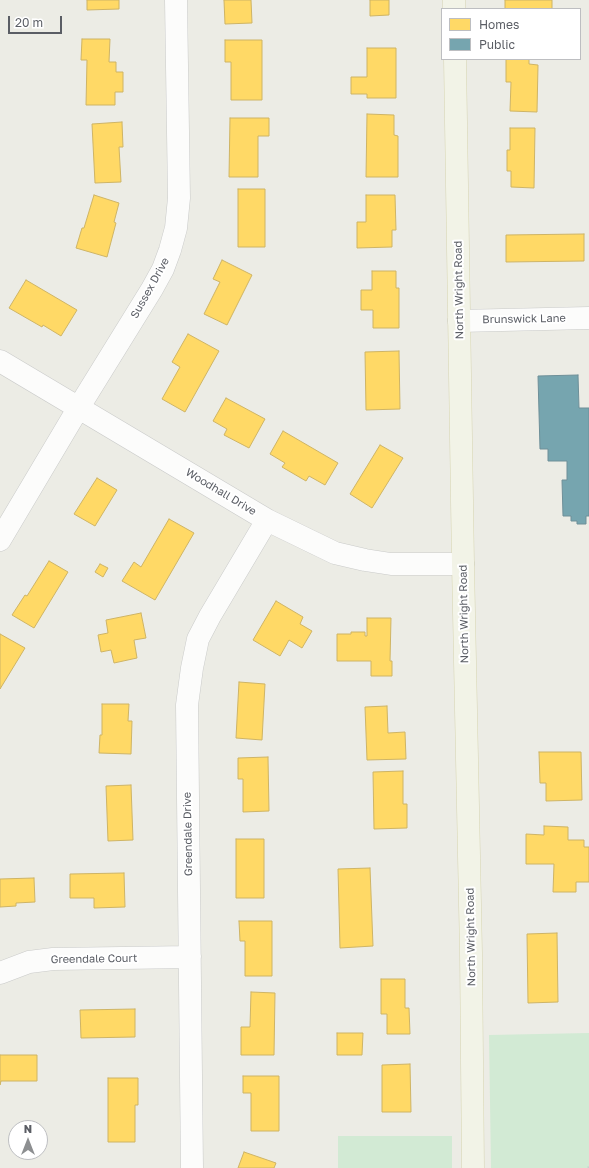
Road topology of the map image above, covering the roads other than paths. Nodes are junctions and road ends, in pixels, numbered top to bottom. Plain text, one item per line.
1 (176, 0) edge
2 (455, 60) edge
3 (589, 318) edge
4 (459, 321) junction
5 (0, 361) edge
6 (79, 407) junction
7 (267, 520) junction
8 (0, 540) edge
9 (462, 564) junction
10 (190, 958) junction
11 (0, 973) edge
12 (192, 1168) edge
13 (473, 1168) edge

1 - 6 street, Sussex Drive
2 - 4 main road, North Wright Road
3 - 4 street, Brunswick Lane
4 - 9 main road, North Wright Road
5 - 6 street, Woodhall Drive
6 - 7 street, Woodhall Drive
6 - 8 street, Sussex Drive
7 - 9 street, Woodhall Drive
7 - 10 street, Greendale Drive
9 - 13 main road, North Wright Road
10 - 11 street, Greendale Court
10 - 12 street, Greendale Drive

